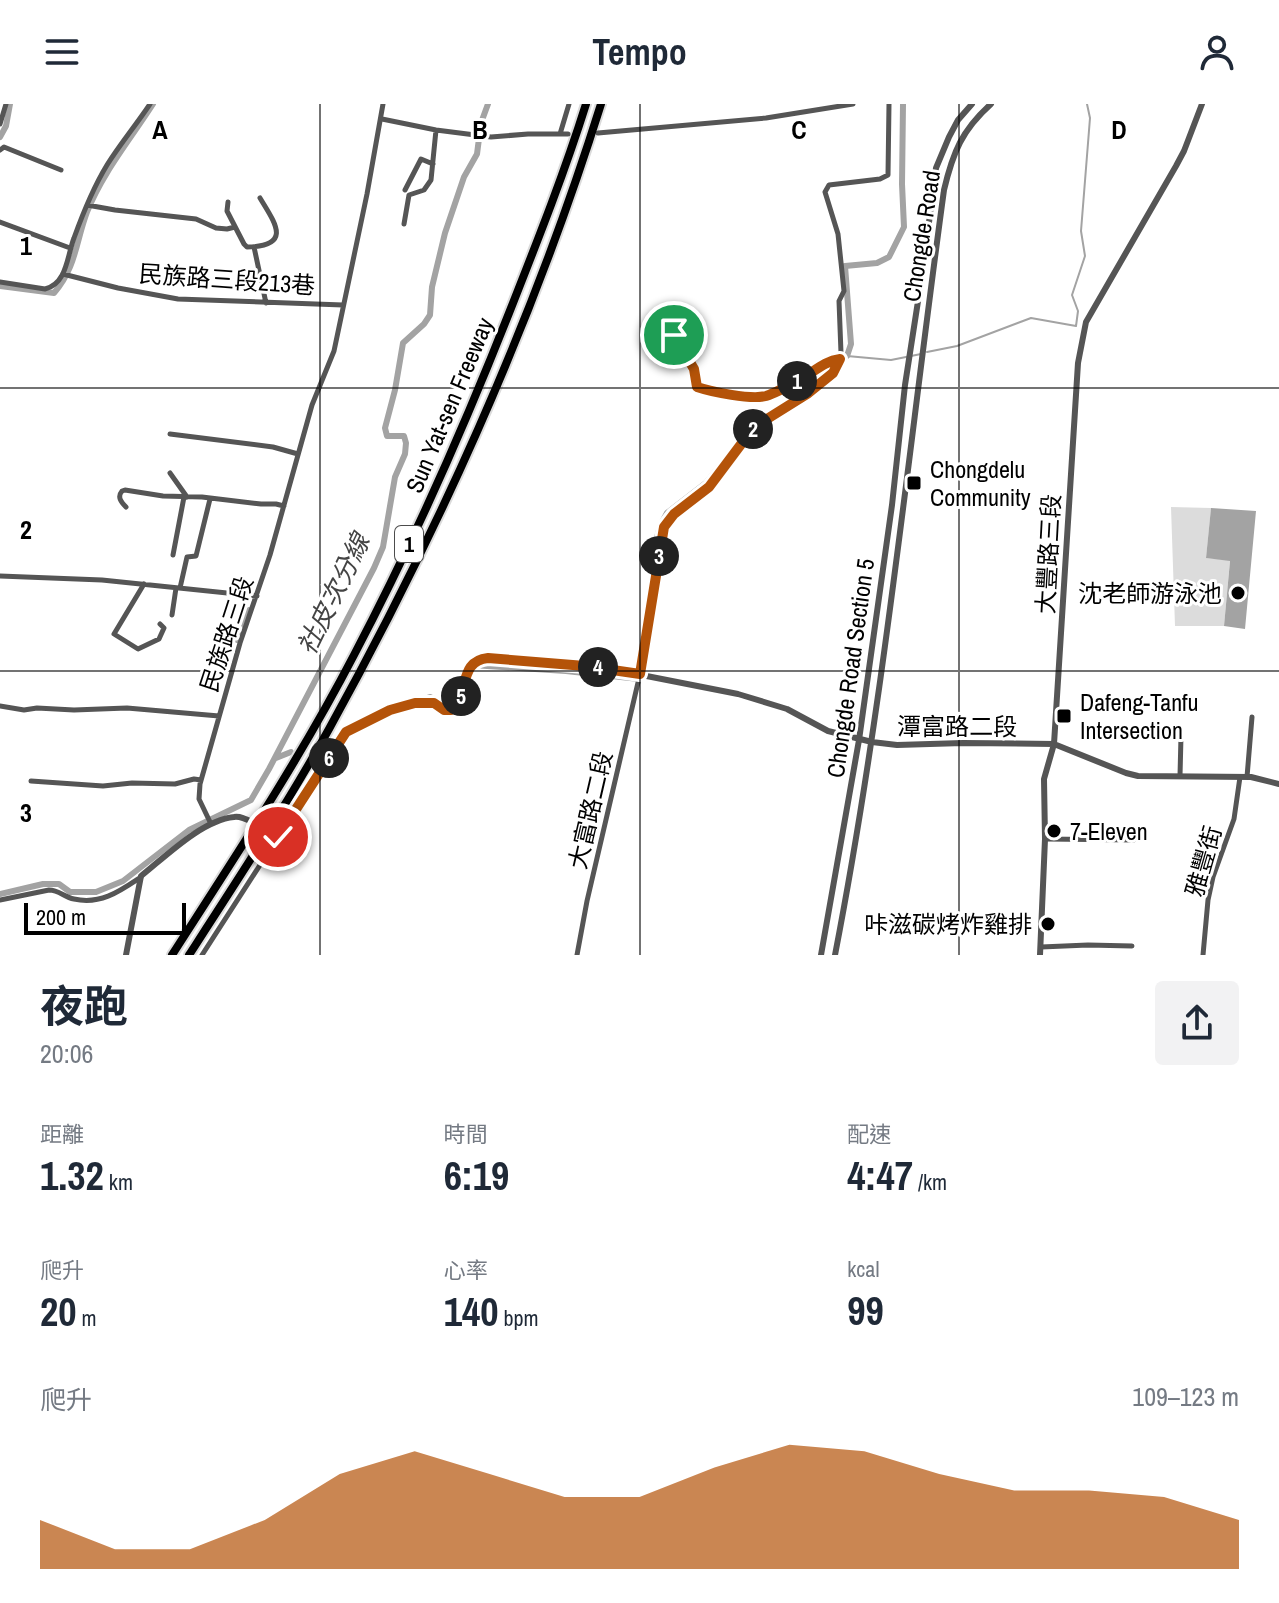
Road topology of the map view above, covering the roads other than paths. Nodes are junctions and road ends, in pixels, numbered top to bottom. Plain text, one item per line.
1 (6, 104) edge
2 (150, 104) edge
3 (383, 104) edge
4 (569, 104) edge
5 (586, 104) edge
6 (601, 104) edge
7 (853, 104) edge
8 (889, 104) edge
9 (972, 104) edge
10 (991, 104) edge
11 (1202, 104) edge
12 (382, 119) junction
13 (0, 124) edge
14 (436, 130) junction
15 (598, 133) dead end
16 (560, 134) junction
17 (568, 134) dead end
18 (1, 148) edge
19 (433, 164) junction
20 (61, 170) dead end
21 (405, 190) dead end
22 (260, 198) dead end
23 (228, 202) dead end
24 (87, 205) junction
25 (0, 222) edge
26 (404, 224) dead end
27 (235, 227) junction
28 (254, 247) junction
29 (70, 248) junction
30 (63, 274) junction
31 (0, 282) edge
32 (266, 303) junction
33 (343, 305) junction
34 (674, 335) dead end
35 (840, 359) junction
36 (905, 385) joint
37 (917, 386) joint
38 (170, 434) dead end
39 (298, 454) junction
40 (170, 473) dead end
41 (186, 497) junction
42 (210, 499) junction
43 (284, 506) junction
44 (126, 507) dead end
45 (173, 555) dead end
46 (0, 576) edge
47 (144, 584) junction
48 (178, 588) junction
49 (257, 596) junction
50 (172, 615) dead end
51 (160, 624) dead end
52 (640, 674) junction
53 (0, 706) edge
54 (219, 716) junction
55 (1252, 717) dead end
56 (1181, 736) dead end
57 (859, 740) junction
58 (872, 742) junction
59 (1054, 744) junction
60 (1180, 776) junction
61 (1243, 777) junction
62 (201, 780) junction
63 (31, 781) dead end
64 (1279, 784) edge
65 (209, 821) junction
66 (252, 822) tunnel mouth
67 (278, 837) joint
68 (1045, 839) junction
69 (1134, 840) dead end
70 (141, 876) junction
71 (0, 900) edge
72 (1132, 946) dead end
73 (1040, 951) edge
74 (126, 955) edge
75 (172, 955) edge
76 (189, 955) edge
77 (202, 955) edge
78 (577, 955) edge
79 (821, 955) edge
80 (835, 955) edge
81 (1203, 955) edge

1 - 13 street
2 - 24 street
3 - 12 street, 民族路三段
4 - 16 street
5 - 75 highway, Sun Yat-sen Freeway / 1
6 - 76 highway, Sun Yat-sen Freeway / 1
7 - 15 street
8 - 35 street
9 - 36 street, Chongde Road
10 - 37 street, Chongde Road
11 - 59 street, 大豐路三段
12 - 14 street
12 - 33 street, 民族路三段
14 - 16 street
14 - 19 street
16 - 17 street
18 - 20 street
19 - 21 street
19 - 26 street
22 - 28 street
23 - 27 street
24 - 27 street
24 - 29 street
25 - 29 street
27 - 28 street
28 - 32 street
29 - 30 street
30 - 31 street
30 - 32 street, 民族路三段213巷
32 - 33 street, 民族路三段213巷
33 - 39 street, 民族路三段
34 - 35 street
35 - 52 street, 大富路二段
36 - 57 street, Chongde Road Section 5
37 - 58 street, Chongde Road Section 5
38 - 39 street
39 - 43 street, 民族路三段
40 - 41 street
41 - 42 street
41 - 44 street
41 - 45 street
42 - 43 street
42 - 48 street
43 - 49 street, 民族路三段
46 - 47 street
47 - 48 street
47 - 51 street
48 - 49 street
48 - 50 street
49 - 54 street, 民族路三段
52 - 57 street, 潭富路二段
52 - 67 street, 潭富路二段
52 - 78 street, 大富路二段
53 - 54 street
54 - 62 street, 民族路三段
55 - 61 street, 雅豐街
56 - 60 street
57 - 58 street, 潭富路二段
57 - 79 street, Chongde Road Section 5
58 - 59 street, 潭富路二段
58 - 80 street, Chongde Road Section 5
59 - 60 street, 潭富路二段
59 - 68 street, 大豐路三段
60 - 61 street, 潭富路二段
61 - 64 street, 潭富路二段
61 - 81 street, 雅豐街
62 - 63 street
62 - 65 street, 民族路三段
65 - 66 street
65 - 70 street
67 - 77 street
68 - 69 street
68 - 73 street, 大豐路三段
70 - 71 street
70 - 74 street
72 - 73 street

